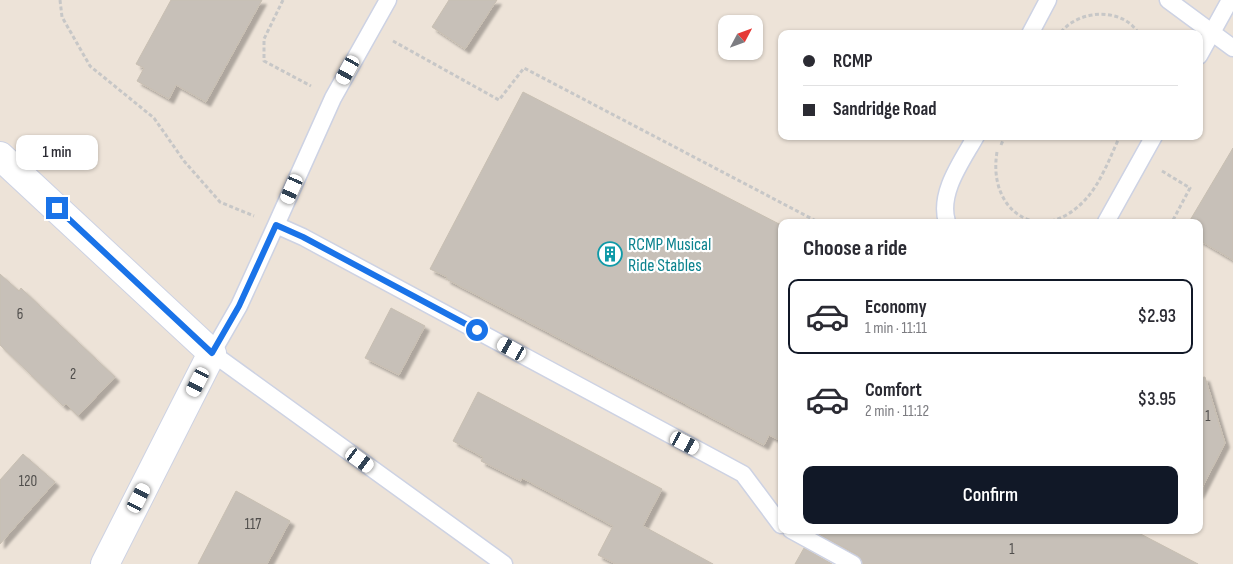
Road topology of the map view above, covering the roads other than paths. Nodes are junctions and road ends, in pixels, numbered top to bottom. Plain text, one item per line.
1 (388, 0) edge
2 (1048, 0) edge
3 (1168, 0) edge
4 (1230, 0) edge
5 (1032, 30) edge
6 (1211, 33) junction
7 (1203, 48) edge
8 (1233, 48) edge
9 (974, 140) edge
10 (1152, 140) edge
11 (0, 156) edge
12 (948, 219) edge
13 (1108, 219) edge
14 (276, 225) junction
15 (212, 353) junction
16 (778, 521) edge
17 (798, 534) edge
18 (106, 564) edge
19 (504, 564) edge
20 (853, 564) edge

1 - 14 lane
2 - 5 lane
3 - 6 lane
4 - 6 lane
6 - 7 lane
6 - 8 lane
9 - 12 lane
10 - 13 lane
11 - 15 street
14 - 15 lane
14 - 16 lane
15 - 18 street
15 - 19 lane
17 - 20 lane

